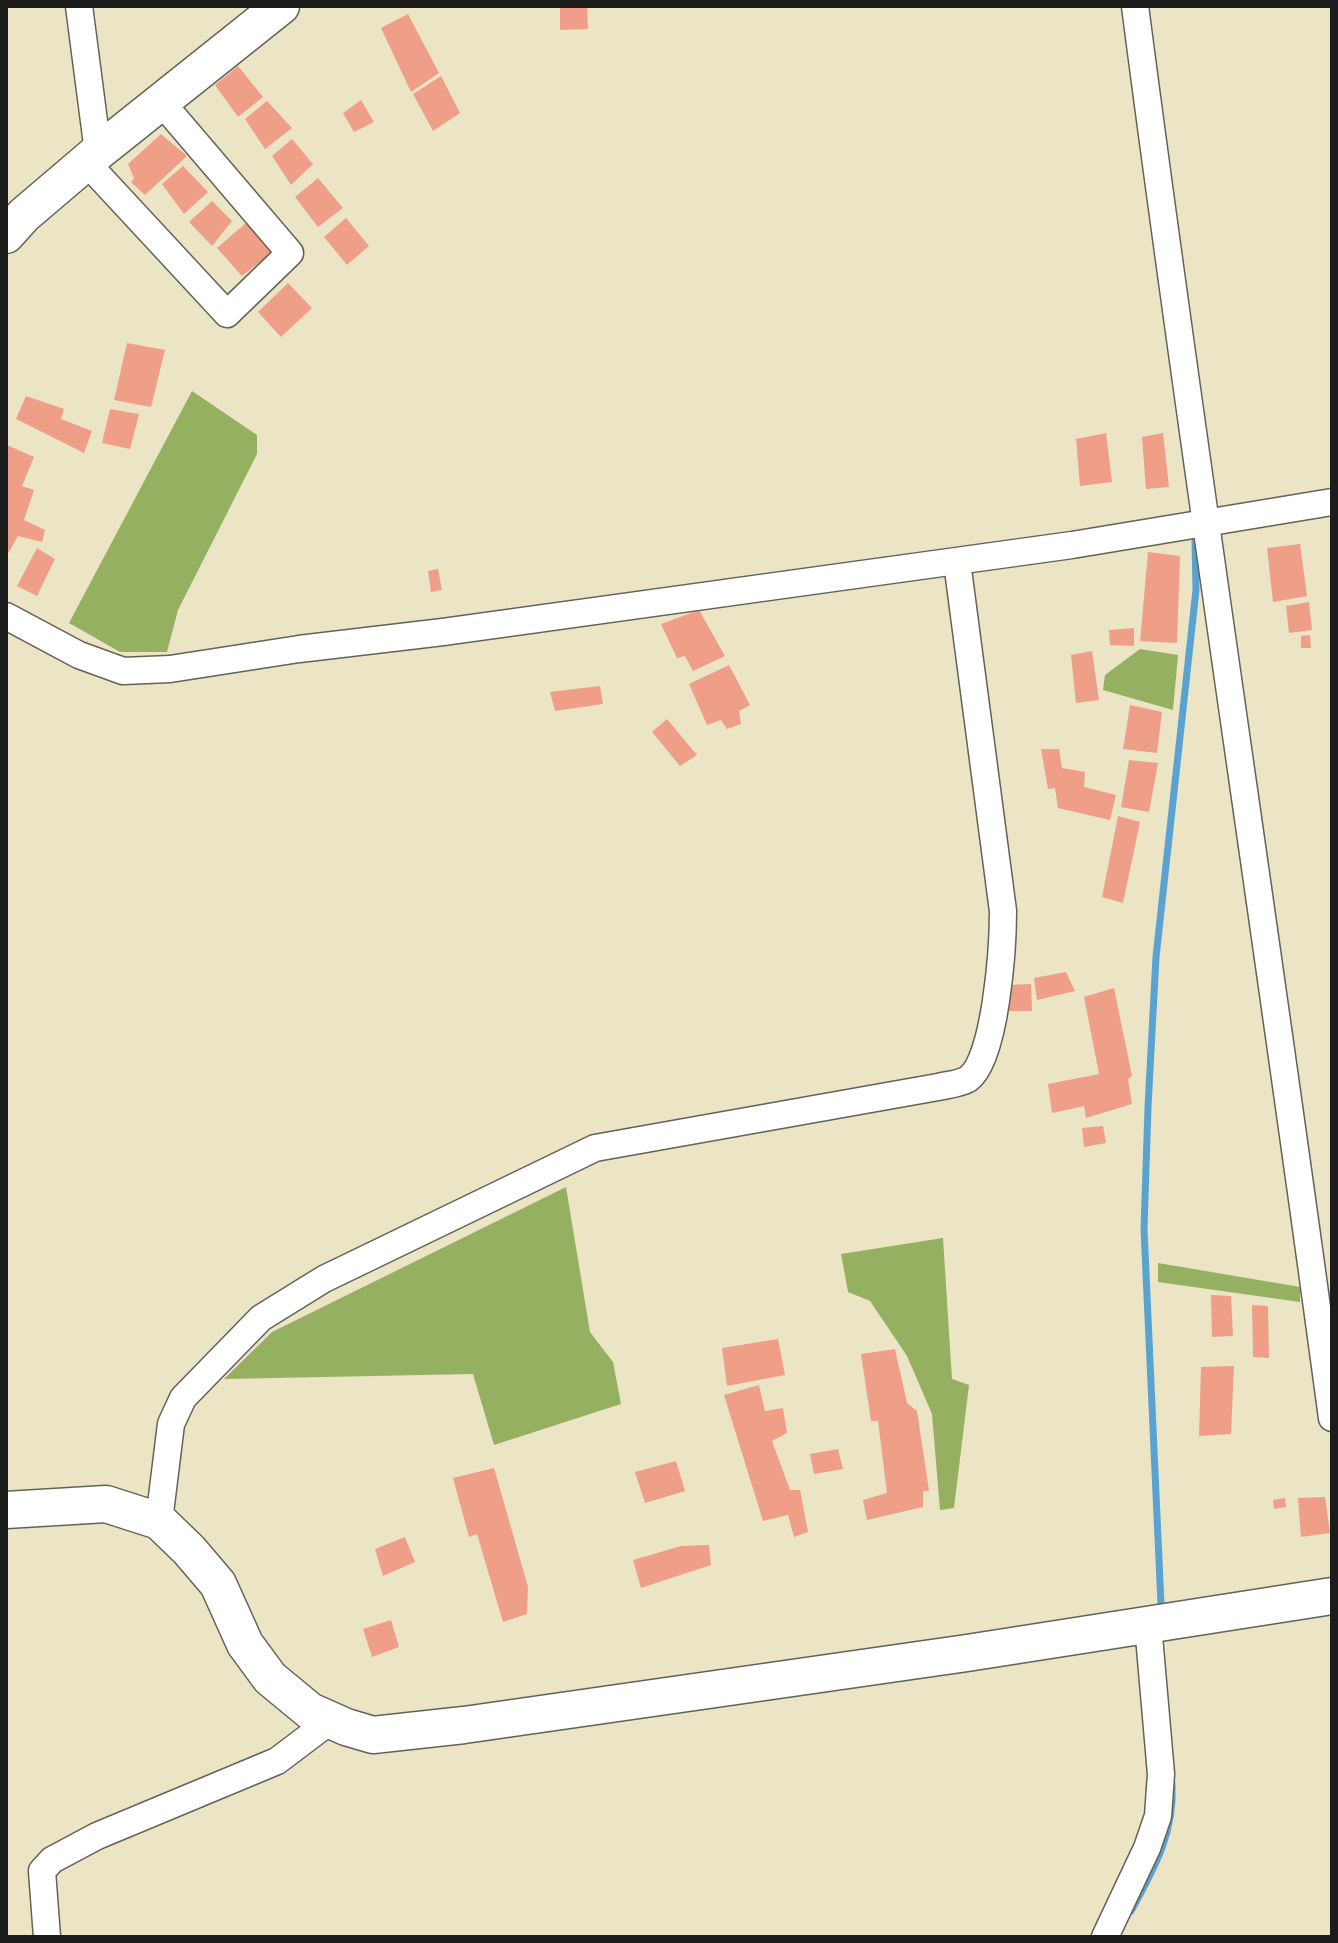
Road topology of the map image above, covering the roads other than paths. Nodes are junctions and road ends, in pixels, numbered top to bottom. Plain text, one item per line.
1 (79, 6) edge
2 (281, 6) edge
3 (1135, 6) edge
4 (162, 103) junction
5 (92, 157) junction
6 (6, 235) edge
7 (1332, 502) edge
8 (1206, 524) junction
9 (957, 562) junction
10 (6, 616) edge
11 (1332, 1418) edge
12 (6, 1510) edge
13 (159, 1521) junction
14 (1332, 1596) edge
15 (1148, 1625) junction
16 (330, 1721) junction
17 (47, 1937) edge
18 (1105, 1937) edge

1 - 5 street
2 - 4 street
3 - 8 street
4 - 5 street
4 - 5 street
5 - 6 street
7 - 8 street
8 - 9 street
8 - 11 street
9 - 10 street
9 - 13 street
12 - 13 street
13 - 16 street
14 - 15 street
15 - 16 street
15 - 18 street
16 - 17 street

